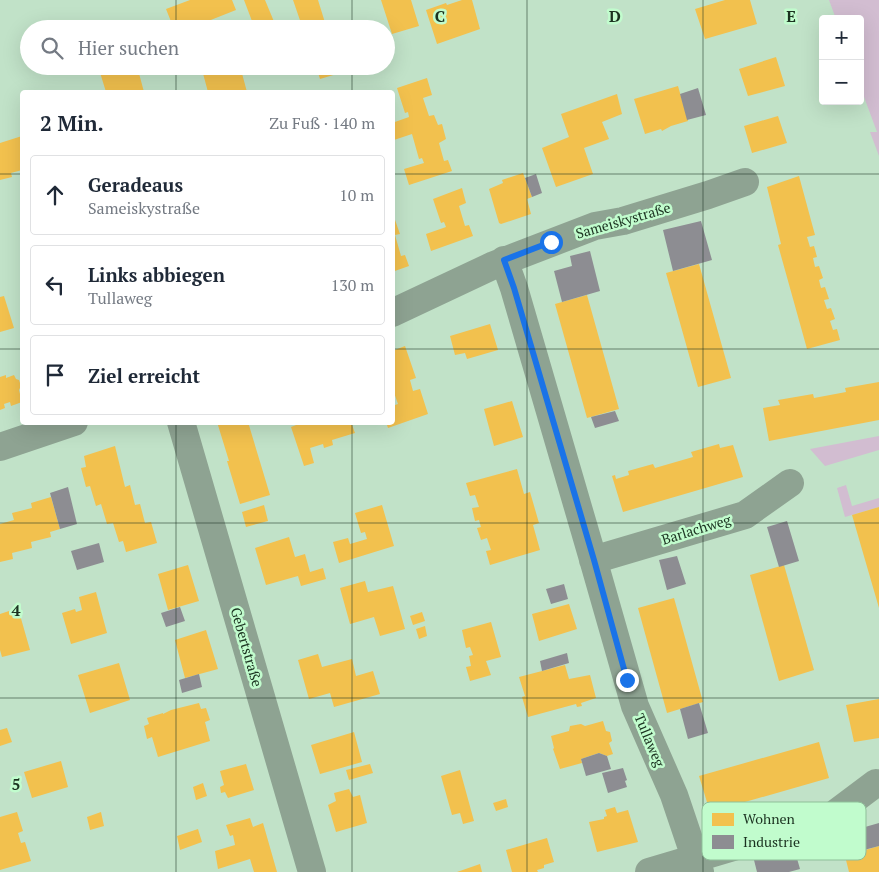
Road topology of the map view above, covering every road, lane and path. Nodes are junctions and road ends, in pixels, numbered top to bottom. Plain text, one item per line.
1 (745, 182) dead end
2 (504, 260) junction
3 (395, 311) edge
4 (65, 425) edge
5 (182, 425) edge
6 (0, 447) edge
7 (790, 482) dead end
8 (594, 560) junction
9 (876, 783) dead end
10 (851, 802) edge
11 (712, 860) edge
12 (698, 865) edge
13 (312, 872) edge
14 (649, 872) edge

1 - 2 street, Sameiskystraße
2 - 3 street, Sameiskystraße
2 - 8 street, Tullaweg
4 - 6 street
5 - 13 street, Gebertstraße
7 - 8 street, Barlachweg
8 - 12 street, Tullaweg
9 - 10 street
11 - 12 street
12 - 14 street

